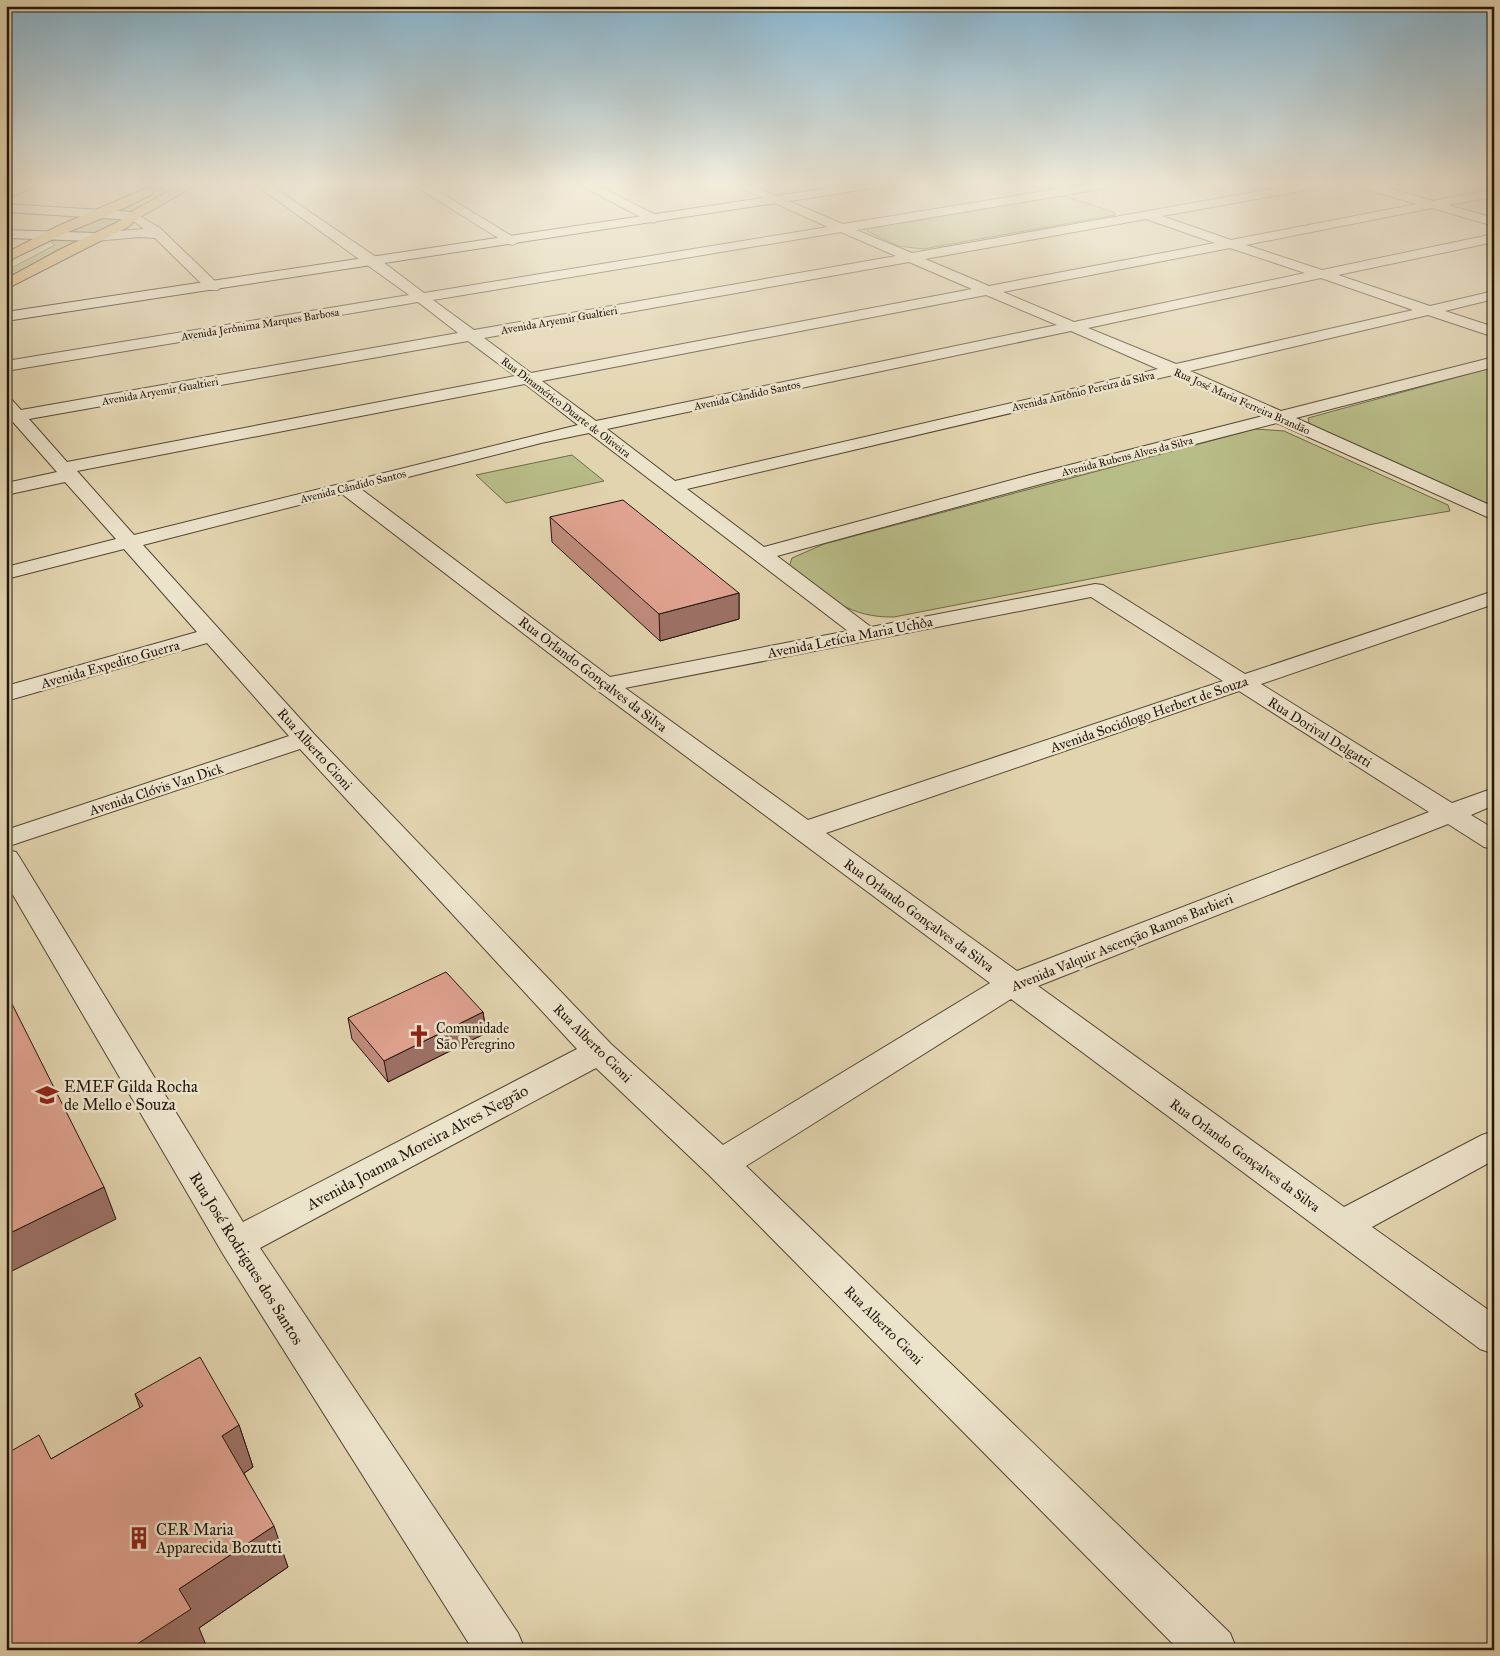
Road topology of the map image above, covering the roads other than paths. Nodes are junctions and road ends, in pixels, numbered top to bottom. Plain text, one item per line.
1 (47, 262) edge
2 (188, 262) edge
3 (372, 262) edge
4 (374, 262) edge
5 (639, 262) edge
6 (880, 262) edge
7 (921, 262) edge
8 (1133, 262) edge
9 (1286, 262) edge
10 (1382, 262) edge
11 (1324, 275) junction
12 (6, 284) edge
13 (214, 286) junction
14 (985, 290) junction
15 (1494, 294) edge
16 (421, 298) junction
17 (1428, 310) junction
18 (6, 316) edge
19 (1072, 326) junction
20 (1494, 332) edge
21 (472, 336) junction
22 (1494, 362) edge
23 (6, 366) edge
24 (1175, 370) junction
25 (529, 379) junction
26 (10, 413) edge
27 (1279, 418) junction
28 (592, 427) junction
29 (67, 472) junction
30 (672, 487) junction
31 (347, 488) junction
32 (6, 490) edge
33 (1494, 514) edge
34 (128, 542) junction
35 (762, 554) junction
36 (6, 574) edge
37 (1095, 590) joint
38 (1494, 597) edge
39 (213, 634) junction
40 (866, 634) junction
41 (1241, 682) junction
42 (605, 685) junction
43 (6, 694) edge
44 (305, 739) junction
45 (1494, 796) edge
46 (1449, 813) junction
47 (804, 831) junction
48 (6, 839) edge
49 (1494, 841) edge
50 (6, 858) edge
51 (1012, 984) junction
52 (599, 1052) junction
53 (1494, 1144) edge
54 (721, 1164) junction
55 (1342, 1225) junction
56 (236, 1243) junction
57 (1494, 1337) edge
58 (501, 1650) edge
59 (1213, 1650) edge

1 - 12 main road
2 - 13 street
3 - 13 street
4 - 16 street, Rua Dinamérico Duarte de Oliveira
5 - 16 street, Avenida Jerônima Marques Barbosa
6 - 21 street, Avenida Aryemir Gualtieri
7 - 14 street, Rua José Maria Ferreira Brandão
8 - 14 street
9 - 11 street
10 - 11 street, Avenida Cândido Santos
11 - 17 street
11 - 19 street, Avenida Cândido Santos
13 - 18 street
14 - 19 street, Rua José Maria Ferreira Brandão
14 - 25 street
15 - 17 street, Avenida Antônio Pereira da Silva
16 - 21 street, Rua Dinamérico Duarte de Oliveira
16 - 23 street, Avenida Jerônima Marques Barbosa
17 - 20 street
17 - 24 street, Avenida Antônio Pereira da Silva
19 - 24 street, Rua José Maria Ferreira Brandão
19 - 28 street, Avenida Cândido Santos
21 - 25 street, Rua Dinamérico Duarte de Oliveira
21 - 26 street, Avenida Aryemir Gualtieri
22 - 27 street, Avenida Rubens Alves da Silva
24 - 27 street, Rua José Maria Ferreira Brandão
24 - 30 street, Avenida Antônio Pereira da Silva
25 - 28 street, Rua Dinamérico Duarte de Oliveira
25 - 29 street
26 - 29 street, Rua Alberto Cioni
27 - 33 street, Rua José Maria Ferreira Brandão
27 - 35 street, Avenida Rubens Alves da Silva
28 - 30 street, Rua Dinamérico Duarte de Oliveira
28 - 31 street, Avenida Cândido Santos
29 - 32 street
29 - 34 street, Rua Alberto Cioni
30 - 35 street, Rua Dinamérico Duarte de Oliveira
31 - 34 street, Avenida Cândido Santos
31 - 42 street, Rua Orlando Gonçalves da Silva
34 - 36 street, Avenida Cândido Santos
34 - 39 street, Rua Alberto Cioni
35 - 40 street, Rua Dinamérico Duarte de Oliveira
37 - 40 street, Avenida Letícia Maria Uchôa
37 - 41 street, Rua Dorival Delgatti
38 - 41 street, Avenida Sociólogo Herbert de Souza
39 - 43 street, Avenida Expedito Guerra
39 - 44 street, Rua Alberto Cioni
40 - 42 street, Avenida Letícia Maria Uchôa
41 - 46 street, Rua Dorival Delgatti
41 - 47 street, Avenida Sociólogo Herbert de Souza
42 - 47 street, Rua Orlando Gonçalves da Silva
44 - 48 street, Avenida Clóvis Van Dick
44 - 52 street, Rua Alberto Cioni
45 - 46 street, Avenida Valquir Ascenção Ramos Barbieri
46 - 49 street, Rua Dorival Delgatti
46 - 51 street, Avenida Valquir Ascenção Ramos Barbieri
47 - 51 street, Rua Orlando Gonçalves da Silva
50 - 56 street, Rua José Rodrigues dos Santos
51 - 54 street, Avenida Valquir Ascenção Ramos Barbieri
51 - 55 street, Rua Orlando Gonçalves da Silva
52 - 54 street, Rua Alberto Cioni
52 - 56 street, Avenida Joanna Moreira Alves Negrão
53 - 55 street
54 - 59 street, Rua Alberto Cioni
55 - 57 street, Rua Orlando Gonçalves da Silva
56 - 58 street, Rua José Rodrigues dos Santos

